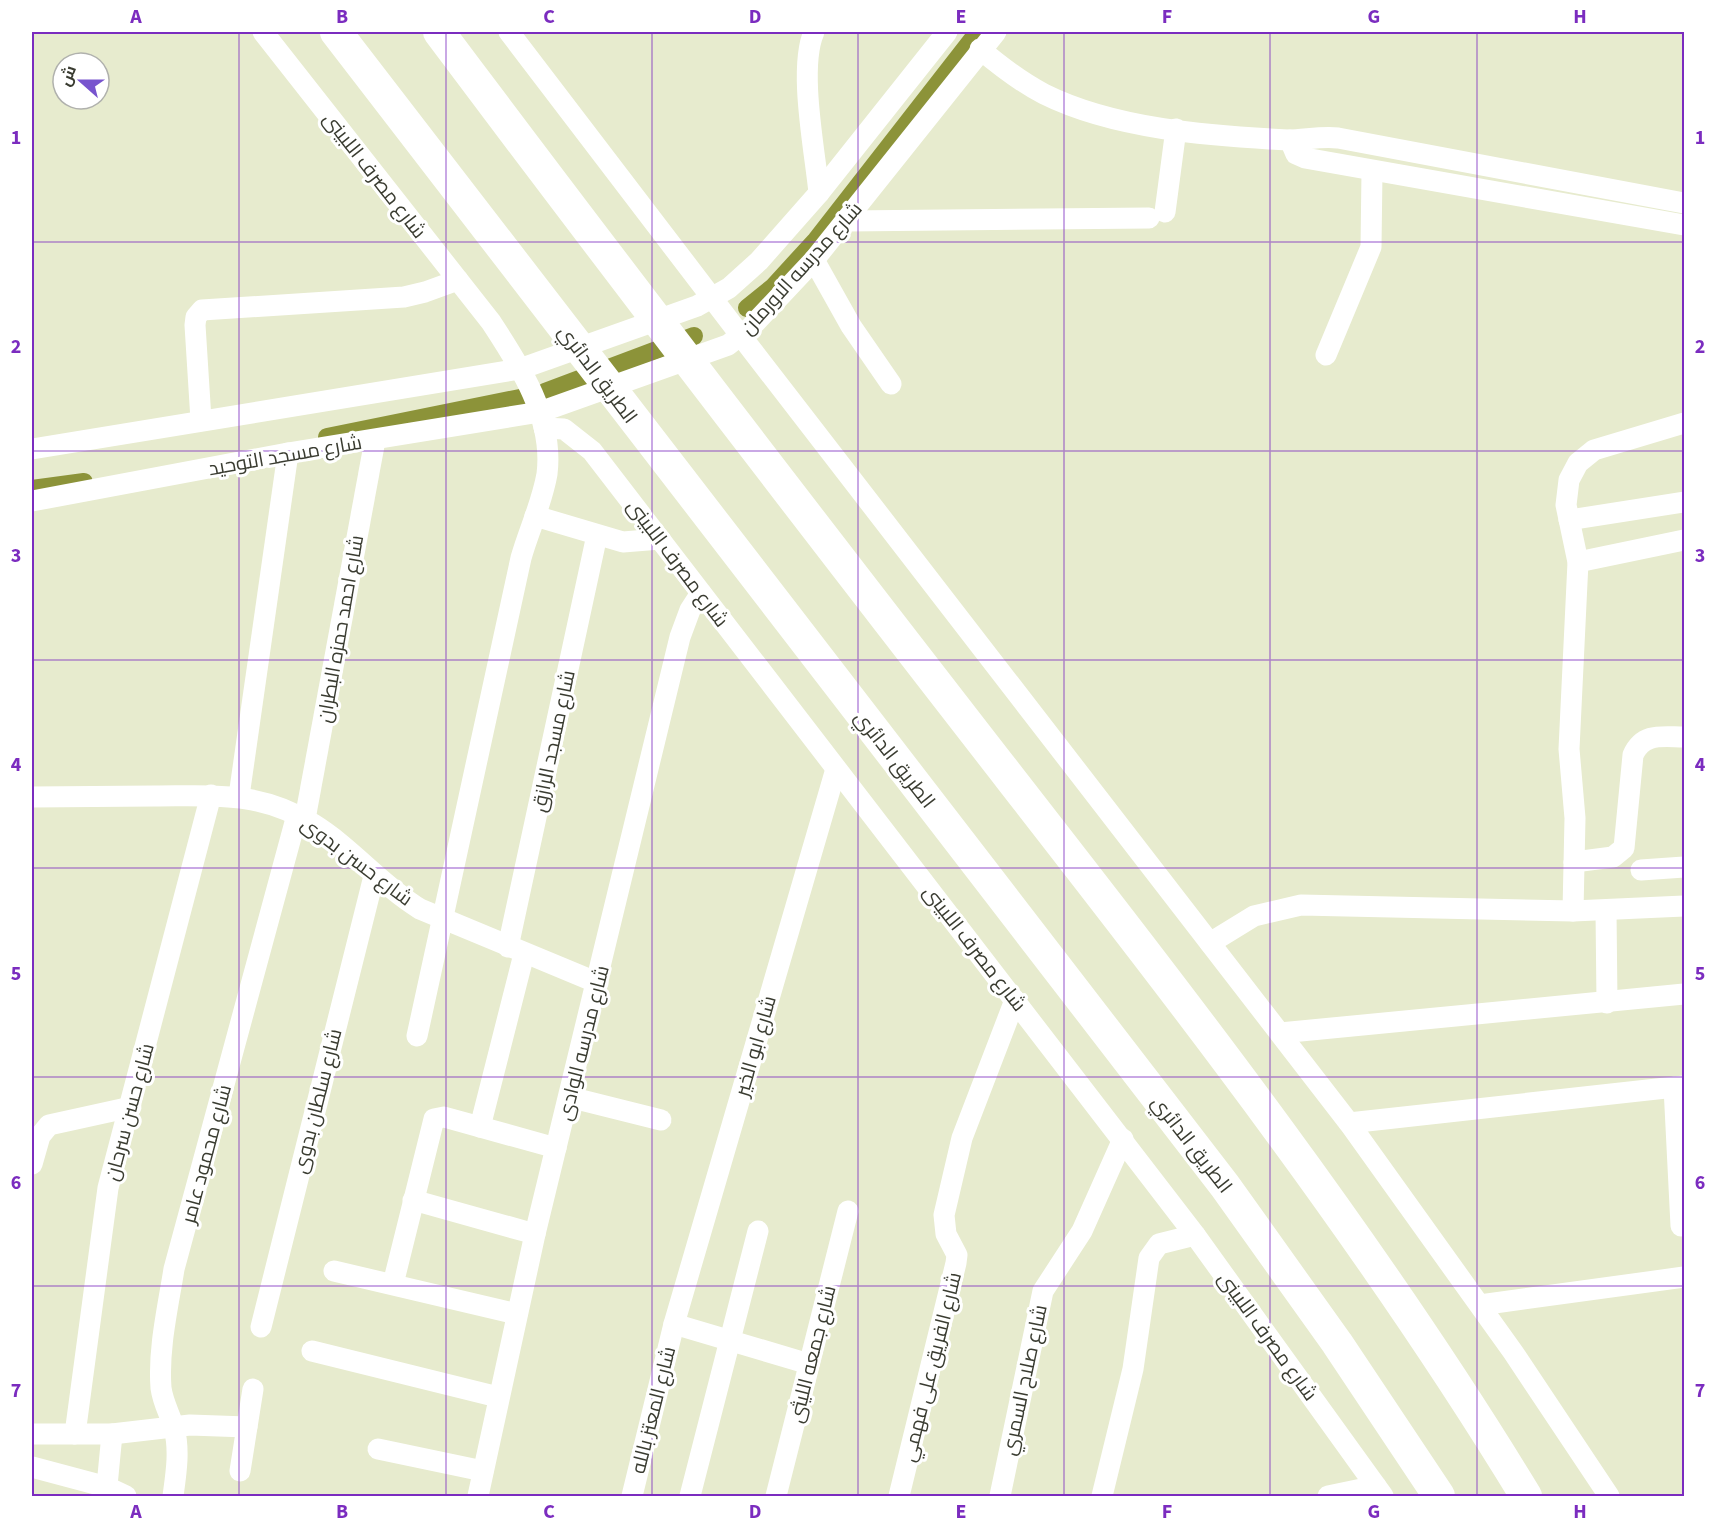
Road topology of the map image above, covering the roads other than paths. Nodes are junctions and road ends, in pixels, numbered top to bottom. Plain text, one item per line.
1 (263, 32) edge
2 (336, 32) edge
3 (439, 32) edge
4 (509, 32) edge
5 (814, 32) edge
6 (947, 32) edge
7 (996, 32) edge
8 (980, 49) junction
9 (1176, 129) junction
10 (1290, 140) junction
11 (1371, 172) junction
12 (819, 193) junction
13 (1684, 203) edge
14 (847, 221) junction
15 (1684, 225) edge
16 (814, 260) junction
17 (458, 280) junction
18 (712, 299) junction
19 (741, 336) junction
20 (1326, 355) dead end
21 (520, 369) junction
22 (891, 384) dead end
23 (201, 420) junction
24 (542, 420) junction
25 (1684, 423) edge
26 (375, 440) junction
27 (32, 449) edge
28 (288, 453) junction
29 (32, 501) edge
30 (1684, 502) edge
31 (535, 516) junction
32 (1569, 520) junction
33 (597, 535) junction
34 (660, 538) junction
35 (1684, 540) edge
36 (1578, 562) junction
37 (701, 593) junction
38 (1684, 737) edge
39 (836, 769) junction
40 (211, 795) junction
41 (239, 796) junction
42 (32, 797) edge
43 (301, 817) junction
44 (1574, 862) junction
45 (1684, 867) edge
46 (1641, 870) dead end
47 (374, 876) junction
48 (1684, 906) edge
49 (1573, 911) junction
50 (1606, 911) junction
51 (444, 919) junction
52 (1210, 943) junction
53 (516, 950) junction
54 (598, 983) junction
55 (1684, 994) edge
56 (1015, 1000) junction
57 (1607, 1003) junction
58 (1280, 1033) junction
59 (417, 1036) dead end
60 (1679, 1086) edge
61 (569, 1097) junction
62 (131, 1107) junction
63 (661, 1120) dead end
64 (1349, 1123) junction
65 (480, 1127) junction
66 (1123, 1139) junction
67 (556, 1148) junction
68 (32, 1158) edge
69 (413, 1200) junction
70 (848, 1212) dead end
71 (1681, 1226) dead end
72 (758, 1231) dead end
73 (536, 1234) junction
74 (1195, 1235) junction
75 (334, 1271) dead end
76 (1684, 1277) edge
77 (393, 1284) junction
78 (1480, 1305) junction
79 (517, 1314) junction
80 (674, 1324) junction
81 (261, 1327) dead end
82 (729, 1340) junction
83 (312, 1351) dead end
84 (809, 1364) junction
85 (253, 1389) dead end
86 (498, 1398) junction
87 (247, 1427) junction
88 (174, 1428) junction
89 (32, 1434) edge
90 (75, 1434) junction
91 (112, 1434) junction
92 (378, 1449) dead end
93 (32, 1467) edge
94 (240, 1471) dead end
95 (483, 1471) junction
96 (1379, 1491) edge
97 (113, 1494) edge
98 (173, 1497) edge
99 (478, 1497) edge
100 (632, 1497) edge
101 (690, 1497) edge
102 (776, 1497) edge
103 (899, 1497) edge
104 (1000, 1497) edge
105 (1102, 1497) edge
106 (1328, 1497) edge
107 (1439, 1497) edge
108 (1526, 1497) edge
109 (1609, 1497) edge

1 - 17 street, شارع مصرف اللبينى
2 - 107 highway, الطريق الدائري
3 - 108 highway
4 - 18 street
5 - 12 street
6 - 12 street, شارع مدرسه الاورمان
7 - 8 street, شارع مدرسه الاورمان
8 - 9 street
8 - 14 street, شارع مدرسه الاورمان
9 - 10 street
9 - 14 street
10 - 11 street
10 - 13 street
11 - 15 street
11 - 20 street
12 - 18 street, شارع مدرسه الاورمان
14 - 16 street, شارع مدرسه الاورمان
16 - 19 street, شارع مدرسه الاورمان
16 - 22 street
17 - 21 street, شارع مصرف اللبينى
17 - 23 street
18 - 19 street
18 - 21 street, شارع مدرسه الاورمان
19 - 24 street, شارع مدرسه الاورمان
19 - 52 street
21 - 23 street
21 - 24 street, شارع مصرف اللبينى
23 - 27 street
24 - 26 street, شارع مسجد التوحيد
24 - 31 street
24 - 34 street, شارع مصرف اللبينى
25 - 32 street
26 - 28 street, شارع مسجد التوحيد
26 - 43 street, شارع احمد حمزه البطران
28 - 29 street, شارع مسجد التوحيد
28 - 41 street
30 - 32 street
31 - 33 street
31 - 51 street
32 - 36 street
33 - 34 street
33 - 53 street, شارع مسجد الرازق
34 - 37 street, شارع مصرف اللبينى
35 - 36 street
36 - 44 street
37 - 39 street, شارع مصرف اللبينى
37 - 54 street, شارع مدرسه الوادى
38 - 44 street
39 - 56 street, شارع مصرف اللبينى
39 - 80 street, شارع ابو الخير
40 - 41 street, شارع حسن بدوى
40 - 42 street, شارع حسن بدوى
40 - 62 street, شارع حسن سرحان
41 - 43 street, شارع حسن بدوى
43 - 47 street, شارع حسن بدوى
43 - 88 street, شارع محمود عامر
44 - 49 street
45 - 46 street
47 - 51 street, شارع حسن بدوى
47 - 81 street, شارع سلطان بدوى
48 - 50 street
49 - 50 street
49 - 52 street
50 - 57 street
51 - 53 street, شارع حسن بدوى
51 - 59 street
52 - 58 street
53 - 54 street, شارع حسن بدوى
53 - 65 street, شارع مسجد الرازق
54 - 61 street, شارع مدرسه الوادى
55 - 57 street
56 - 66 street, شارع مصرف اللبينى
56 - 103 street, شارع الفريق على فهمي
57 - 58 street
58 - 64 street
60 - 64 street
60 - 71 street
61 - 63 street
61 - 67 street, شارع مدرسه الوادى
62 - 68 street
62 - 90 street, شارع حسن سرحان
64 - 78 street
65 - 67 street
65 - 69 street
66 - 74 street, شارع مصرف اللبينى
66 - 104 street, شارع صلاح السمري
67 - 73 street, شارع مدرسه الوادى
69 - 73 street
69 - 77 street
70 - 84 street, شارع جمعه الليثى
72 - 82 street
73 - 79 street, شارع مدرسه الوادى
74 - 96 street, شارع مصرف اللبينى
74 - 105 street
75 - 77 street
76 - 78 street
77 - 79 street
78 - 109 street
79 - 86 street, شارع مدرسه الوادى
80 - 82 street
80 - 100 street, شارع المعتز بالله
82 - 84 street
82 - 101 street
83 - 86 street
84 - 102 street, شارع جمعه الليثى
85 - 87 street
86 - 95 street, شارع مدرسه الوادى
87 - 88 street
87 - 94 street
88 - 91 street
88 - 98 street, شارع محمود عامر
89 - 90 street
90 - 91 street
91 - 97 street
92 - 95 street
93 - 97 street
95 - 99 street, شارع مدرسه الوادى
96 - 106 street

